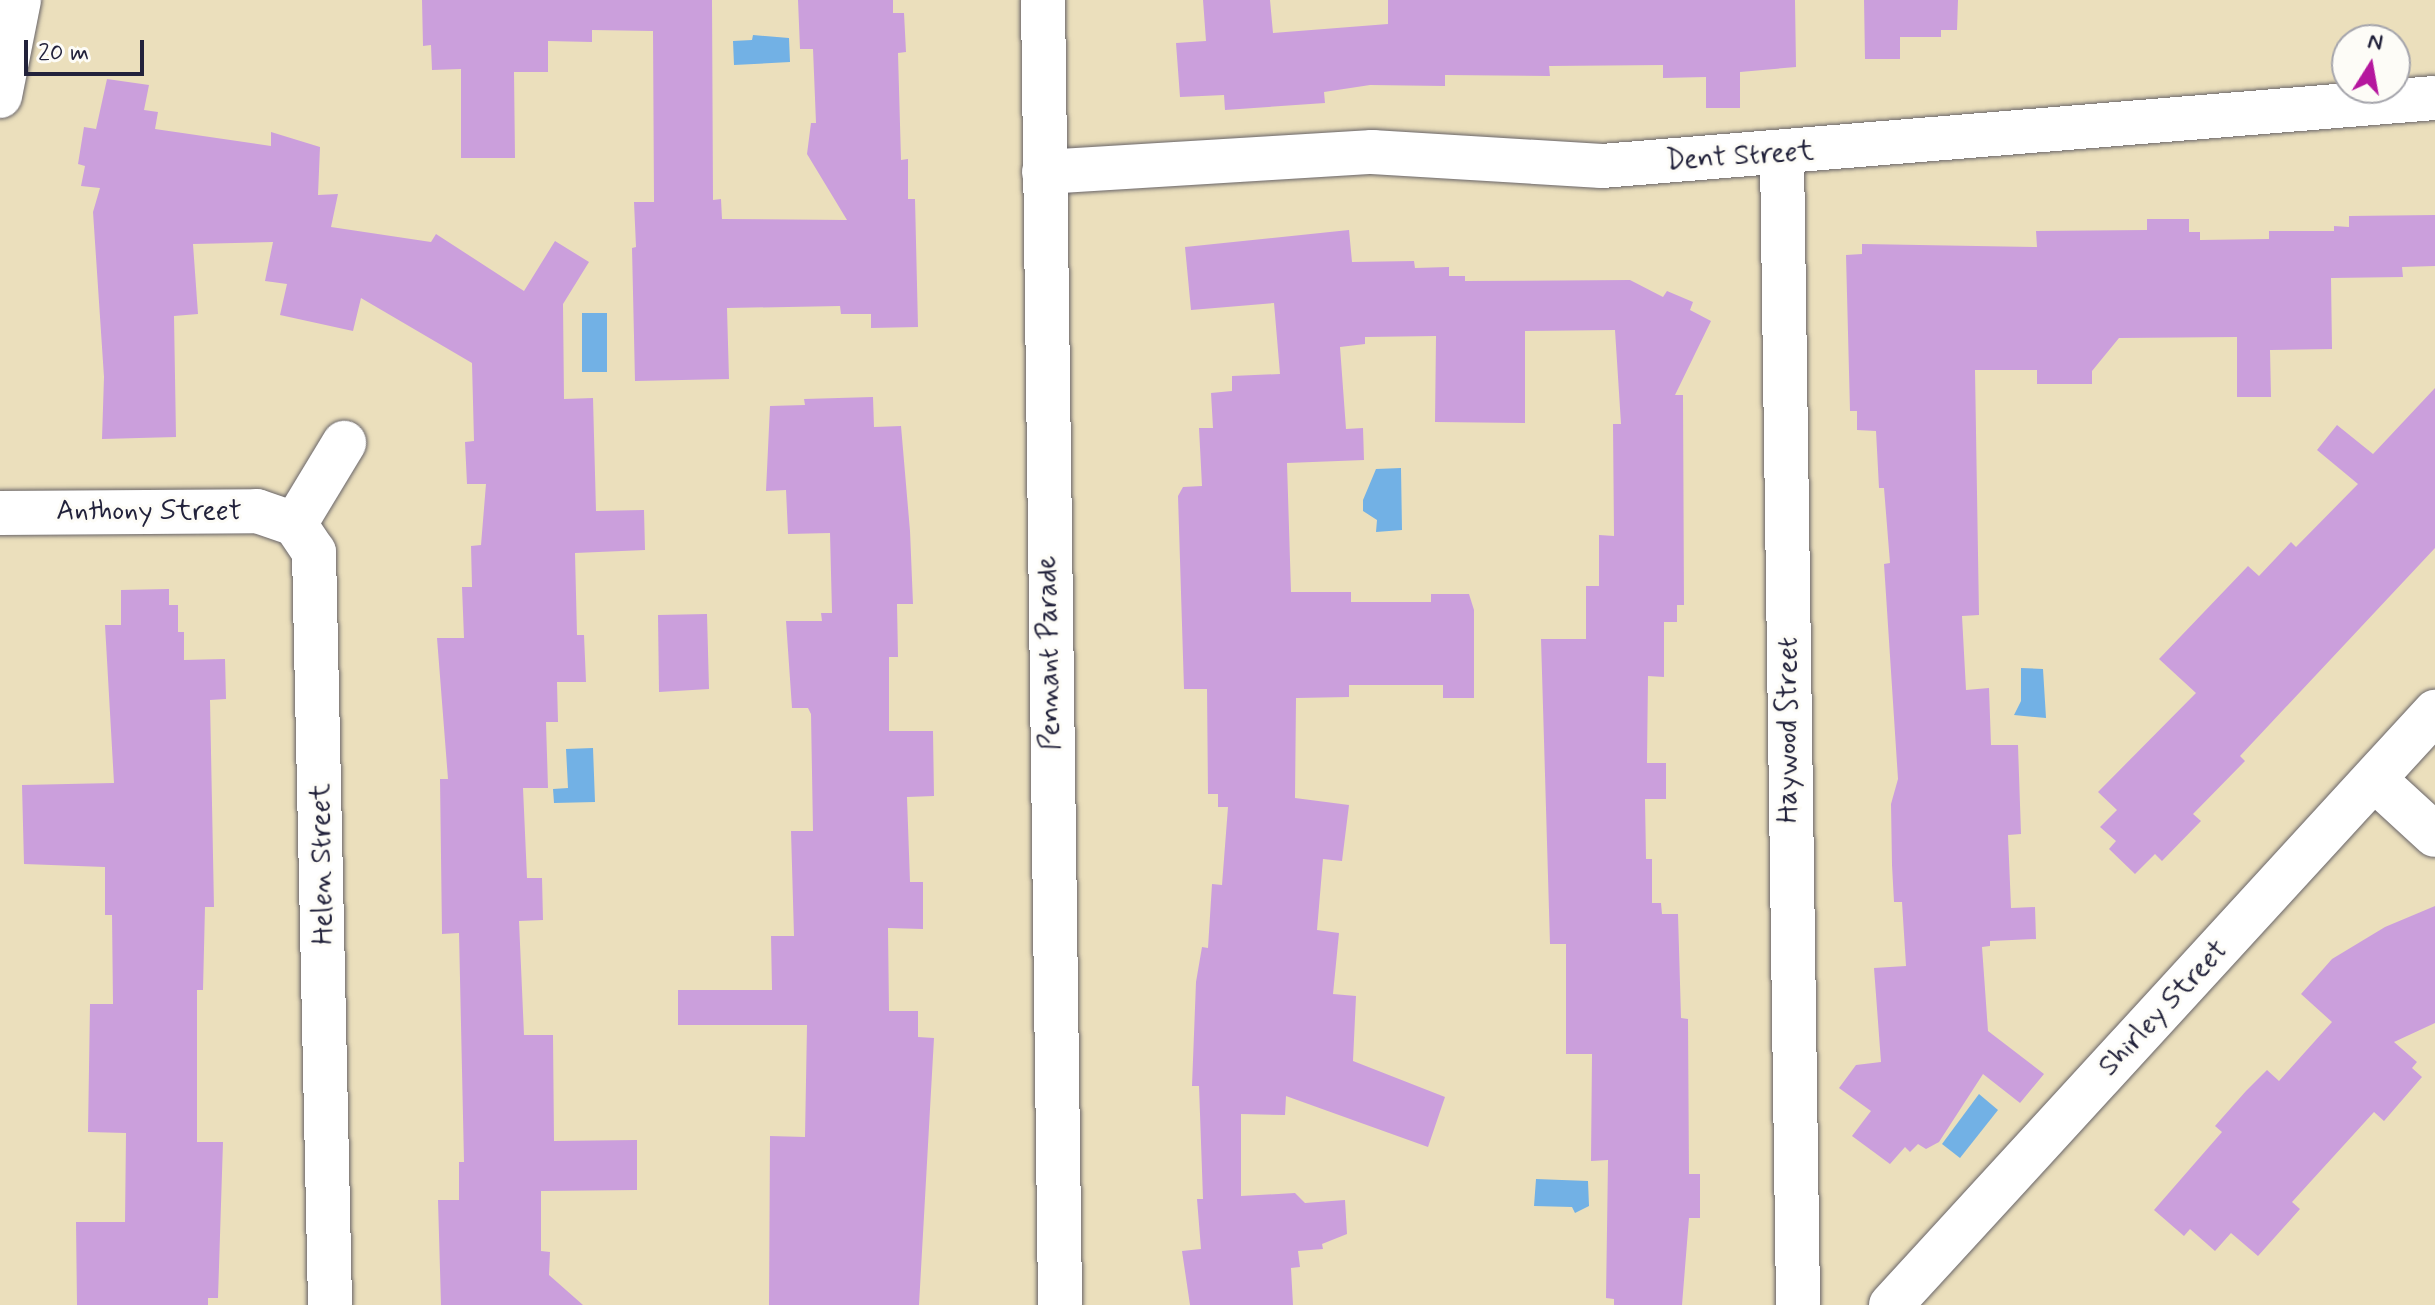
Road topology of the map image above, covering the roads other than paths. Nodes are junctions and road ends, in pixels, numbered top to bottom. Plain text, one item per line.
1 (19, 0) edge
2 (1043, 0) edge
3 (0, 96) edge
4 (2435, 98) edge
5 (1782, 155) junction
6 (1044, 172) junction
7 (344, 443) dead end
8 (0, 513) edge
9 (295, 524) junction
10 (2435, 712) edge
11 (2375, 780) junction
12 (2435, 835) edge
13 (330, 1305) edge
14 (1060, 1305) edge
15 (1798, 1305) edge
16 (1891, 1305) edge

1 - 3 street
2 - 6 street, Pennant Parade
4 - 5 street, Dent Street
5 - 6 street, Dent Street
5 - 15 street, Haywood Street
6 - 14 street, Pennant Parade
7 - 9 street
8 - 9 street, Anthony Street
9 - 13 street, Helen Street
10 - 11 street, Shirley Street
11 - 12 street
11 - 16 street, Shirley Street

